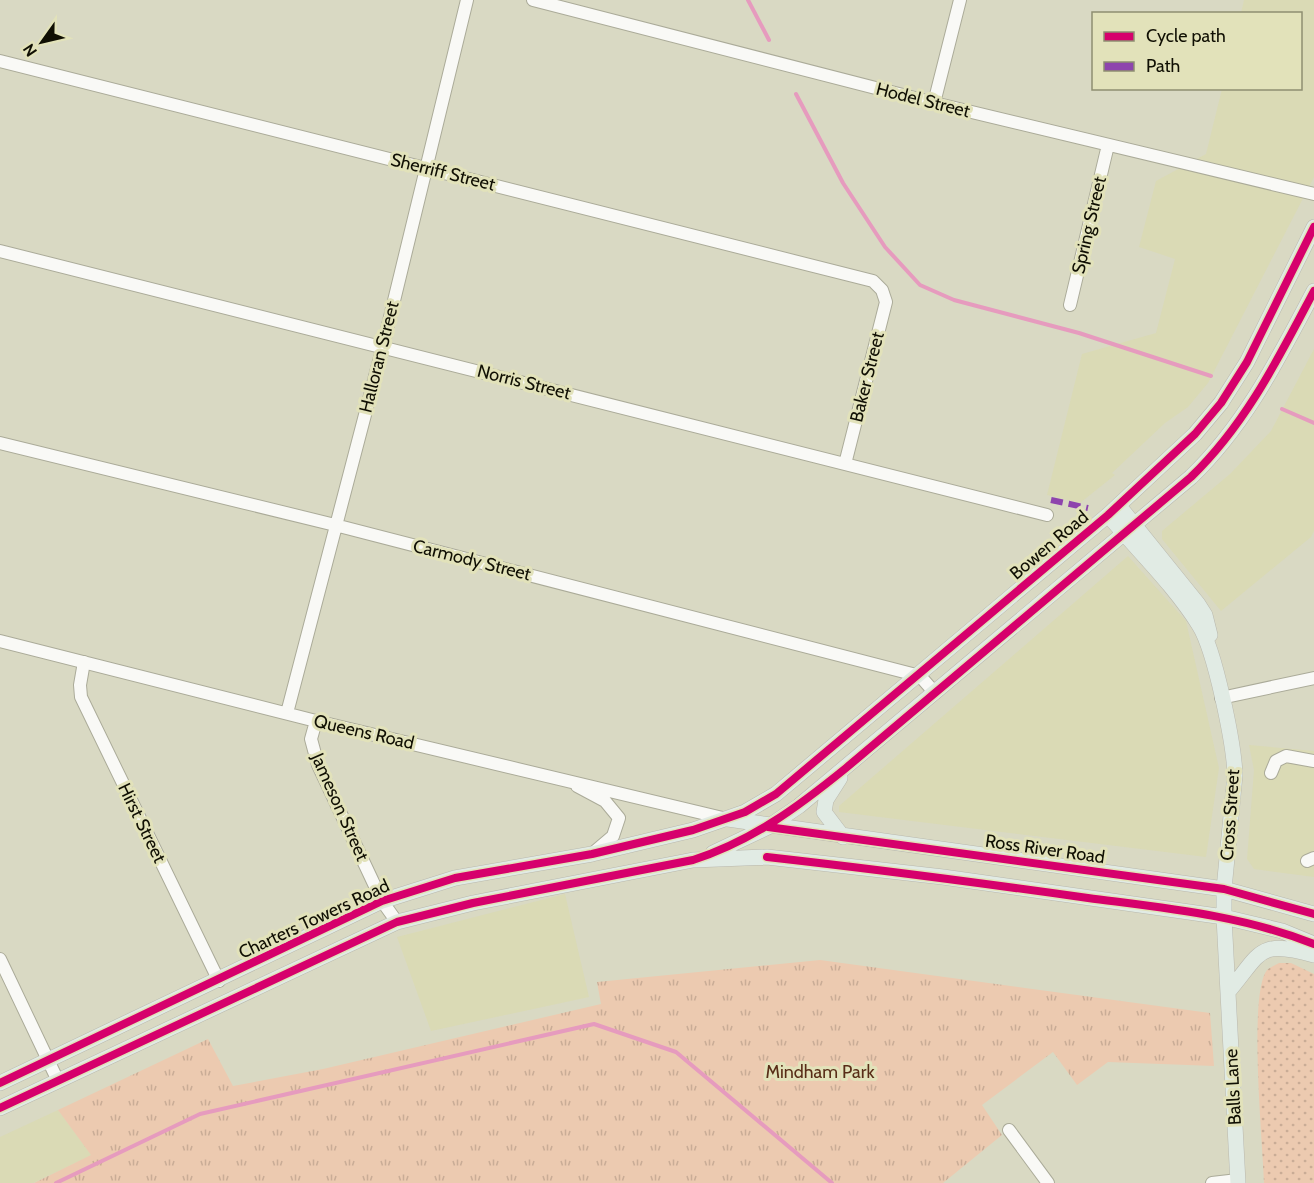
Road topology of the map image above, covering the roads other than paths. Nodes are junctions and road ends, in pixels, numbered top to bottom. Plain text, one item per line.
1 (467, 0) edge
2 (533, 0) edge
3 (960, 0) edge
4 (0, 61) edge
5 (934, 103) junction
6 (1108, 145) junction
7 (426, 168) junction
8 (1314, 194) edge
9 (1314, 227) edge
10 (0, 251) edge
11 (882, 290) joint
12 (1314, 291) edge
13 (1070, 305) dead end
14 (382, 346) junction
15 (0, 443) edge
16 (845, 464) junction
17 (1113, 511) junction
18 (1047, 515) dead end
19 (335, 525) junction
20 (1130, 531) junction
21 (0, 641) edge
22 (84, 662) junction
23 (920, 676) junction
24 (1314, 678) edge
25 (935, 693) junction
26 (1221, 698) junction
27 (287, 713) junction
28 (316, 721) junction
29 (1314, 761) edge
30 (846, 768) junction
31 (1271, 772) dead end
32 (560, 778) junction
33 (728, 819) junction
34 (768, 827) junction
35 (843, 837) junction
36 (592, 854) junction
37 (693, 860) junction
38 (1224, 889) junction
39 (382, 901) junction
40 (1314, 914) edge
41 (1224, 916) junction
42 (397, 922) junction
43 (1314, 944) edge
44 (1314, 955) edge
45 (0, 959) edge
46 (219, 981) junction
47 (1228, 992) junction
48 (48, 1060) junction
49 (58, 1081) junction
50 (0, 1083) edge
51 (0, 1108) edge
52 (1009, 1130) dead end
53 (1238, 1181) edge
54 (1048, 1183) edge
55 (1212, 1183) edge

1 - 7 street, Halloran Street
2 - 5 street, Hodel Street
3 - 5 street
4 - 7 street, Sherriff Street
5 - 6 street, Hodel Street
6 - 8 street, Hodel Street
6 - 13 street, Spring Street
7 - 11 street, Sherriff Street
7 - 14 street, Halloran Street
9 - 17 main road, Bowen Road
10 - 14 street, Norris Street
11 - 16 street, Baker Street
12 - 20 main road
14 - 16 street, Norris Street
14 - 19 street, Halloran Street
15 - 19 street, Carmody Street
16 - 18 street, Norris Street
17 - 20 main road, Cross Street
17 - 23 main road, Bowen Road
19 - 23 street, Carmody Street
19 - 27 street, Halloran Street
20 - 25 main road
20 - 26 main road, Cross Street
21 - 22 street, Queens Road
22 - 27 street, Queens Road
22 - 46 street, Hirst Street
23 - 25 street
23 - 33 main road, Bowen Road
24 - 26 street
25 - 30 main road
26 - 38 main road, Cross Street
27 - 28 street, Queens Road
28 - 32 street, Queens Road
28 - 39 street, Jameson Street
29 - 31 street
30 - 34 main road
30 - 35 main road
32 - 33 street, Queens Road
32 - 36 street
33 - 34 main road, Ross River Road
33 - 36 main road, Charters Towers Road
34 - 35 main road, Ross River Road
34 - 37 main road
35 - 38 main road, Ross River Road
36 - 39 main road, Charters Towers Road
37 - 41 main road
37 - 42 main road, Charters Towers Road
38 - 40 main road, Ross River Road
38 - 41 main road, Balls Lane
39 - 42 street, Jameson Street
39 - 46 main road, Charters Towers Road
41 - 43 main road
41 - 47 main road, Balls Lane
42 - 49 main road, Charters Towers Road
44 - 47 main road
45 - 48 street
46 - 48 main road, Charters Towers Road
47 - 53 main road, Balls Lane
48 - 49 street
48 - 50 main road, Charters Towers Road
49 - 51 main road, Charters Towers Road
52 - 54 street
53 - 55 street

